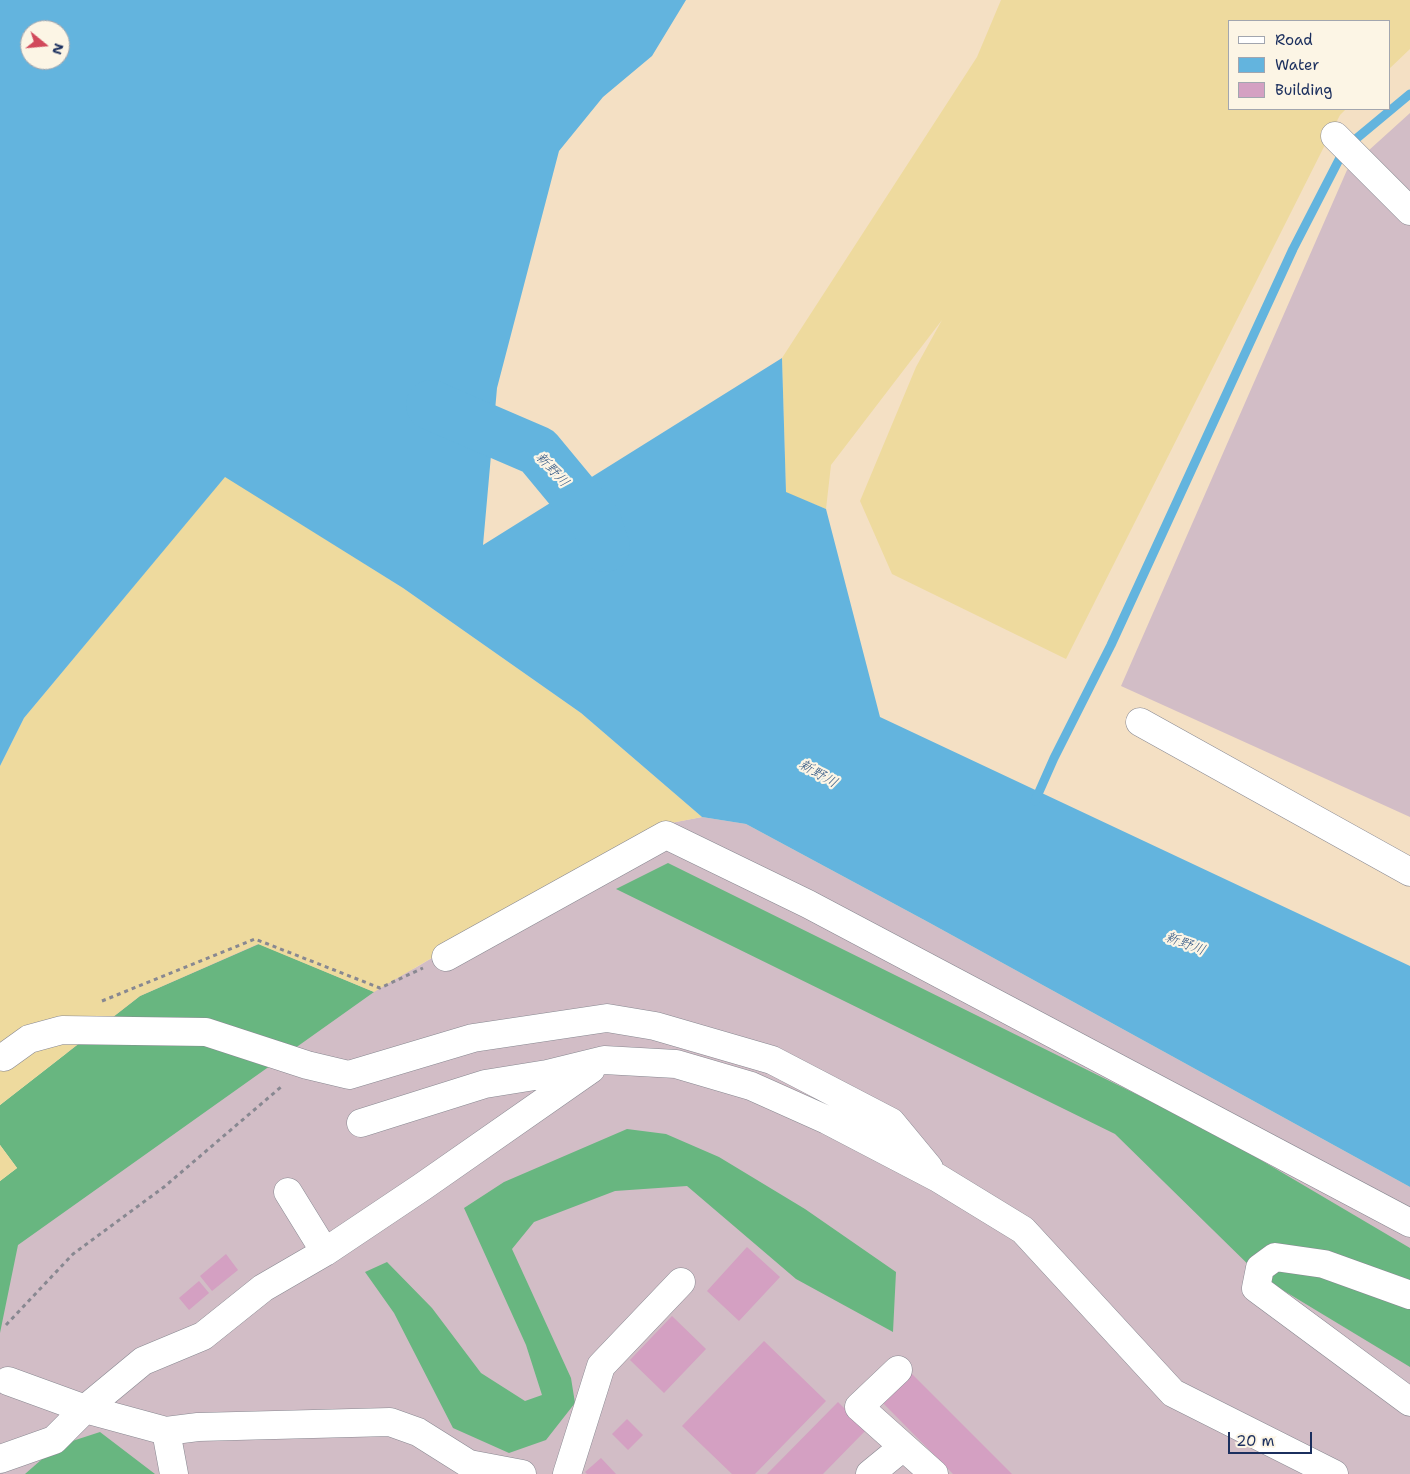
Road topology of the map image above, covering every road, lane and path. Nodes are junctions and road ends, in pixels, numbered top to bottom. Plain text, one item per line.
1 (1335, 136) dead end
2 (1410, 211) edge
3 (1140, 722) dead end
4 (1410, 872) edge
5 (446, 957) joint
6 (97, 1006) dead end
7 (4, 1057) dead end
8 (604, 1060) junction
9 (306, 1065) junction
10 (362, 1123) dead end
11 (938, 1178) junction
12 (288, 1192) dead end
13 (1410, 1223) edge
14 (324, 1252) junction
15 (681, 1282) dead end
16 (1410, 1295) edge
17 (6, 1325) dead end
18 (898, 1370) dead end
19 (8, 1381) dead end
20 (1410, 1402) edge
21 (84, 1409) junction
22 (166, 1431) junction
23 (904, 1447) junction
24 (0, 1459) edge
25 (174, 1474) edge
26 (522, 1474) edge
27 (567, 1474) edge
28 (870, 1474) edge
29 (934, 1474) edge
30 (1334, 1474) edge

1 - 2 street
3 - 4 street
5 - 6 path
5 - 13 street
7 - 9 street
8 - 10 street
8 - 11 street
8 - 14 street
9 - 11 street
9 - 17 path
11 - 30 street
12 - 14 street
14 - 21 street
15 - 27 street
16 - 20 street
18 - 23 street
19 - 21 street
21 - 22 street
21 - 24 street
22 - 25 street
22 - 26 street
23 - 28 street
23 - 29 street

